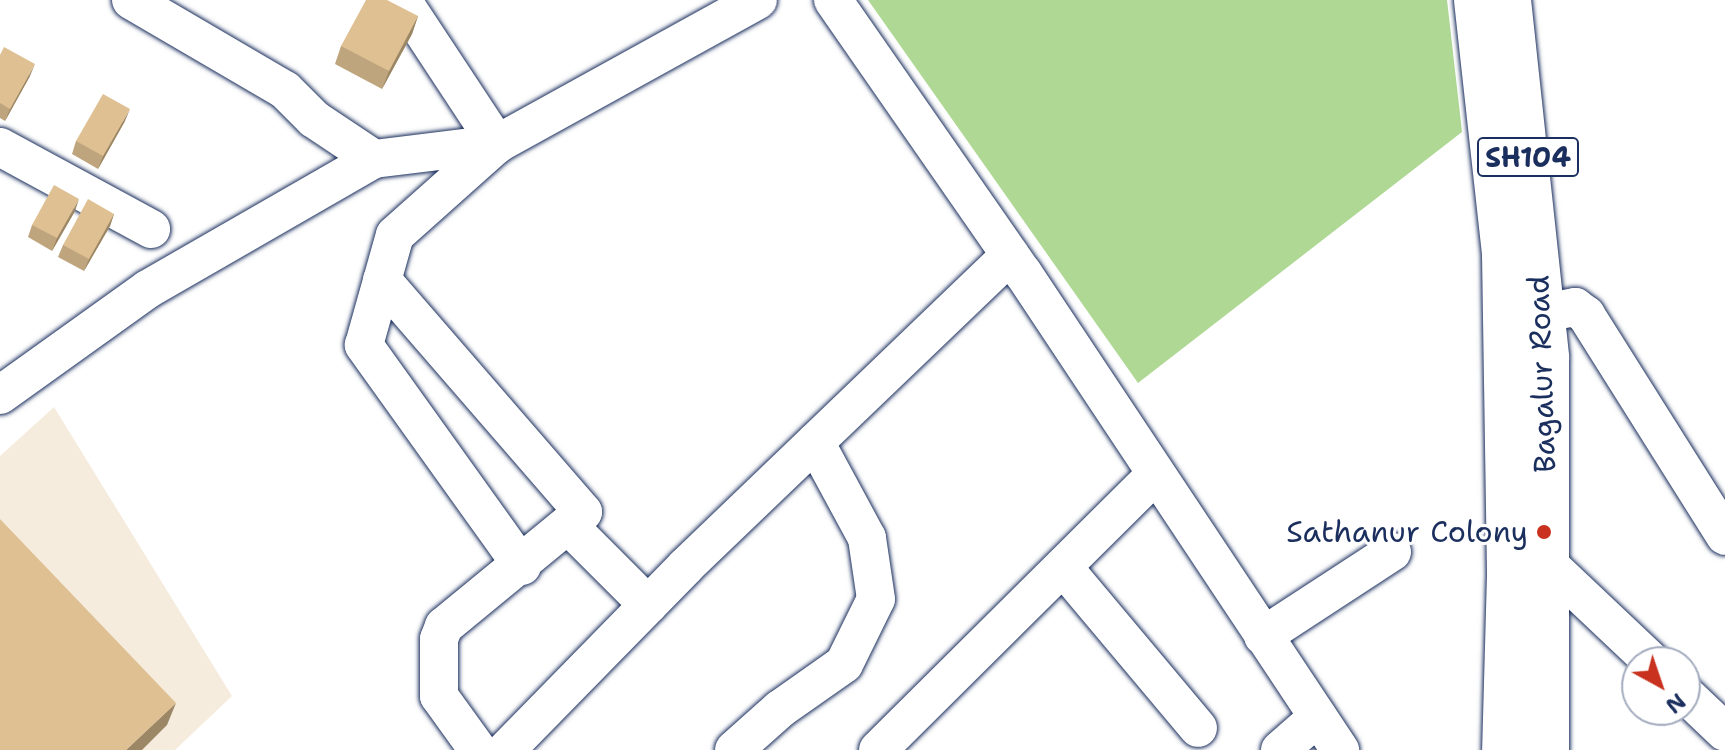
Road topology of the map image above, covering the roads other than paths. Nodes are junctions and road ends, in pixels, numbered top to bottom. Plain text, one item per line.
1 (131, 0) edge
2 (758, 0) edge
3 (833, 0) edge
4 (1476, 0) edge
5 (1509, 0) edge
6 (407, 2) edge
7 (497, 144) junction
8 (0, 147) edge
9 (391, 156) junction
10 (151, 229) dead end
11 (1010, 255) junction
12 (382, 280) junction
13 (1544, 313) junction
14 (0, 395) edge
15 (815, 442) junction
16 (1155, 475) junction
17 (576, 522) junction
18 (1725, 536) edge
19 (1392, 552) dead end
20 (1525, 557) junction
21 (522, 566) junction
22 (1063, 567) junction
23 (648, 605) junction
24 (1263, 636) junction
25 (1633, 646) edge
26 (1701, 709) edge
27 (1318, 717) junction
28 (1198, 728) dead end
29 (1725, 732) edge
30 (478, 750) edge
31 (506, 750) edge
32 (734, 750) edge
33 (878, 750) edge
34 (1280, 750) edge
35 (1340, 750) edge
36 (1504, 750) edge
37 (1547, 750) edge

1 - 9 street
2 - 7 street
3 - 11 street
4 - 20 main road, Bagalur Road / SH104
5 - 13 main road, Bagalur Road / SH104
6 - 7 street
7 - 9 street
7 - 12 street
8 - 10 street
9 - 14 street
11 - 15 street
11 - 16 street
12 - 17 street
12 - 21 street
13 - 18 street
13 - 20 main road, Bagalur Road / SH104
15 - 23 street
15 - 32 street
16 - 22 street
16 - 24 street
17 - 21 street
17 - 23 street
19 - 24 street
20 - 25 street
20 - 36 main road, Bagalur Road / SH104
20 - 37 main road, Bagalur Road / SH104
21 - 30 street
22 - 28 street
22 - 33 street
23 - 31 street
24 - 27 street
26 - 29 street
27 - 34 street
27 - 35 street

